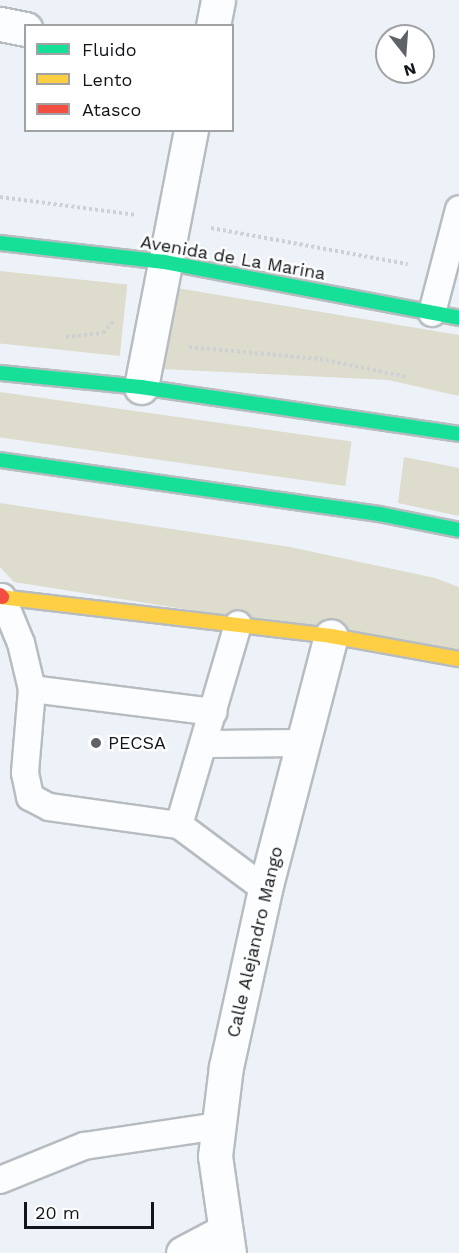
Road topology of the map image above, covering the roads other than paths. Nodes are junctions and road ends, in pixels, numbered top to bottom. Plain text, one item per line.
1 (219, 0) edge
2 (0, 24) edge
3 (213, 24) edge
4 (24, 29) edge
5 (191, 132) edge
6 (459, 209) edge
7 (0, 243) edge
8 (164, 262) junction
9 (432, 313) junction
10 (459, 318) edge
11 (0, 373) edge
12 (141, 387) junction
13 (459, 434) edge
14 (0, 460) edge
15 (434, 524) junction
16 (459, 530) edge
17 (459, 536) edge
18 (1, 597) edge
19 (238, 624) junction
20 (331, 636) junction
21 (459, 658) edge
22 (32, 689) junction
23 (214, 712) junction
24 (305, 743) junction
25 (206, 744) junction
26 (179, 825) junction
27 (265, 889) junction
28 (218, 1126) junction
29 (0, 1180) edge
30 (226, 1243) edge
31 (183, 1253) edge

1 - 3 street
2 - 4 street
5 - 8 street
6 - 9 lane
7 - 8 main road, Avenida de La Marina
8 - 9 main road, Avenida de La Marina
8 - 12 street
9 - 10 main road, Avenida de La Marina
11 - 12 main road
12 - 13 main road
14 - 15 main road
15 - 16 main road
15 - 17 main road
18 - 19 main road
18 - 22 lane
19 - 20 main road
19 - 23 lane
20 - 21 main road
20 - 24 street, Calle Alejandro Mango
22 - 23 lane
22 - 26 lane
23 - 25 lane
24 - 25 lane
24 - 27 street, Calle Alejandro Mango
25 - 26 lane
26 - 27 lane
27 - 28 street, Calle Alejandro Mango
28 - 29 lane
28 - 30 street, Calle Alejandro Mango
30 - 31 street

